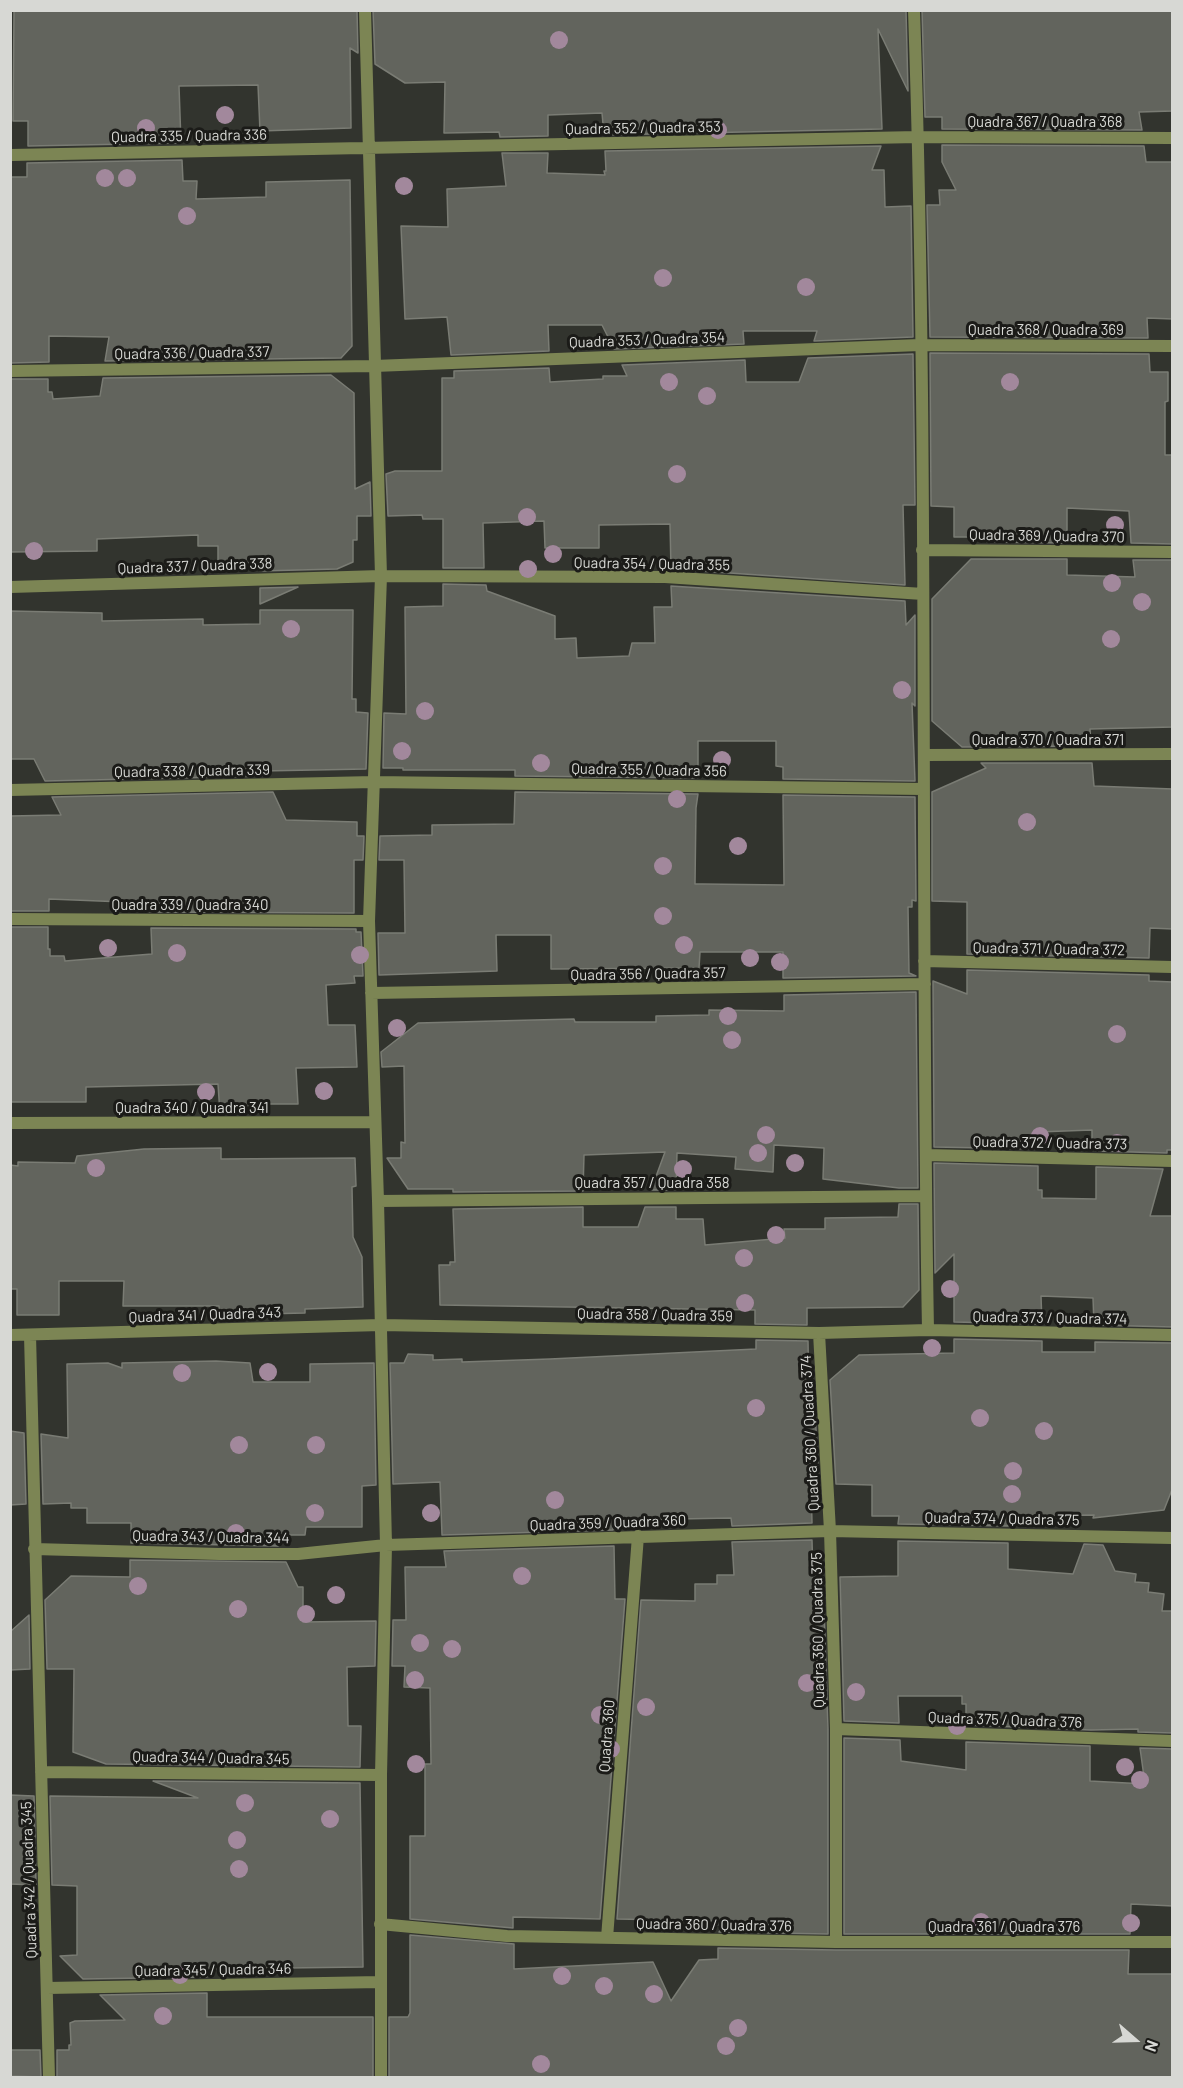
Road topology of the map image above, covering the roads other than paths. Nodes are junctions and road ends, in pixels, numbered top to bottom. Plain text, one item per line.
1 (365, 10) edge
2 (914, 10) edge
3 (918, 137) junction
4 (1173, 138) edge
5 (369, 149) junction
6 (10, 155) edge
7 (920, 345) junction
8 (1173, 346) edge
9 (374, 366) junction
10 (10, 371) edge
11 (922, 550) junction
12 (1173, 552) edge
13 (381, 576) junction
14 (10, 586) edge
15 (923, 594) junction
16 (1173, 754) edge
17 (924, 755) junction
18 (374, 782) junction
19 (923, 789) junction
20 (10, 790) edge
21 (10, 919) edge
22 (369, 921) junction
23 (924, 961) junction
24 (1173, 967) edge
25 (925, 984) junction
26 (371, 993) junction
27 (374, 1122) junction
28 (10, 1123) edge
29 (926, 1155) junction
30 (1173, 1161) edge
31 (926, 1196) junction
32 (378, 1201) junction
33 (381, 1325) junction
34 (928, 1330) junction
35 (819, 1332) junction
36 (10, 1335) edge
37 (30, 1335) junction
38 (1173, 1335) edge
39 (830, 1531) junction
40 (638, 1536) junction
41 (1173, 1538) edge
42 (386, 1545) junction
43 (34, 1549) junction
44 (836, 1729) junction
45 (1173, 1741) edge
46 (41, 1772) junction
47 (381, 1775) junction
48 (380, 1924) junction
49 (607, 1938) junction
50 (836, 1942) junction
51 (1173, 1942) edge
52 (380, 1982) junction
53 (47, 1988) junction
54 (49, 2078) edge
55 (381, 2078) edge

1 - 5 street
2 - 3 street
3 - 4 street, Quadra 367 / Quadra 368
3 - 5 street, Quadra 352 / Quadra 353
3 - 7 street
5 - 6 street, Quadra 335 / Quadra 336
5 - 9 street
7 - 8 street, Quadra 368 / Quadra 369
7 - 9 street, Quadra 353 / Quadra 354
7 - 11 street
9 - 10 street, Quadra 336 / Quadra 337
9 - 13 street
11 - 12 street, Quadra 369 / Quadra 370
11 - 15 street
13 - 14 street, Quadra 337 / Quadra 338
13 - 15 street, Quadra 354 / Quadra 355
13 - 18 street
15 - 17 street
16 - 17 street, Quadra 370 / Quadra 371
17 - 19 street
18 - 19 street, Quadra 355 / Quadra 356
18 - 20 street, Quadra 338 / Quadra 339
18 - 22 street
19 - 23 street
21 - 22 street, Quadra 339 / Quadra 340
22 - 26 street
23 - 24 street, Quadra 371 / Quadra 372
23 - 25 street
25 - 26 street, Quadra 356 / Quadra 357
25 - 29 street
26 - 27 street
27 - 28 street, Quadra 340 / Quadra 341
27 - 32 street
29 - 30 street, Quadra 372 / Quadra 373
29 - 31 street
31 - 32 street, Quadra 357 / Quadra 358
31 - 34 street
32 - 33 street
33 - 35 street, Quadra 358 / Quadra 359
33 - 37 street, Quadra 341 / Quadra 343
33 - 42 street
34 - 35 street, Quadra 358 / Quadra 359
34 - 38 street, Quadra 373 / Quadra 374
35 - 39 street, Quadra 360 / Quadra 374
36 - 37 street, Quadra 341 / Quadra 343
37 - 43 street, Quadra 342 / Quadra 345
39 - 40 street, Quadra 359 / Quadra 360
39 - 41 street, Quadra 374 / Quadra 375
39 - 44 street, Quadra 360 / Quadra 375
40 - 42 street, Quadra 359 / Quadra 360
40 - 49 street, Quadra 360
42 - 43 street, Quadra 343 / Quadra 344
42 - 47 street
43 - 46 street, Quadra 342 / Quadra 345
44 - 45 street, Quadra 375 / Quadra 376
44 - 50 street
46 - 47 street, Quadra 344 / Quadra 345
46 - 53 street, Quadra 342 / Quadra 345
47 - 48 street
48 - 49 street, Quadra 360 / Quadra 376
48 - 52 street
49 - 50 street, Quadra 360 / Quadra 376
50 - 51 street, Quadra 361 / Quadra 376
52 - 53 street, Quadra 345 / Quadra 346
52 - 55 street
53 - 54 street, Quadra 342 / Quadra 345

